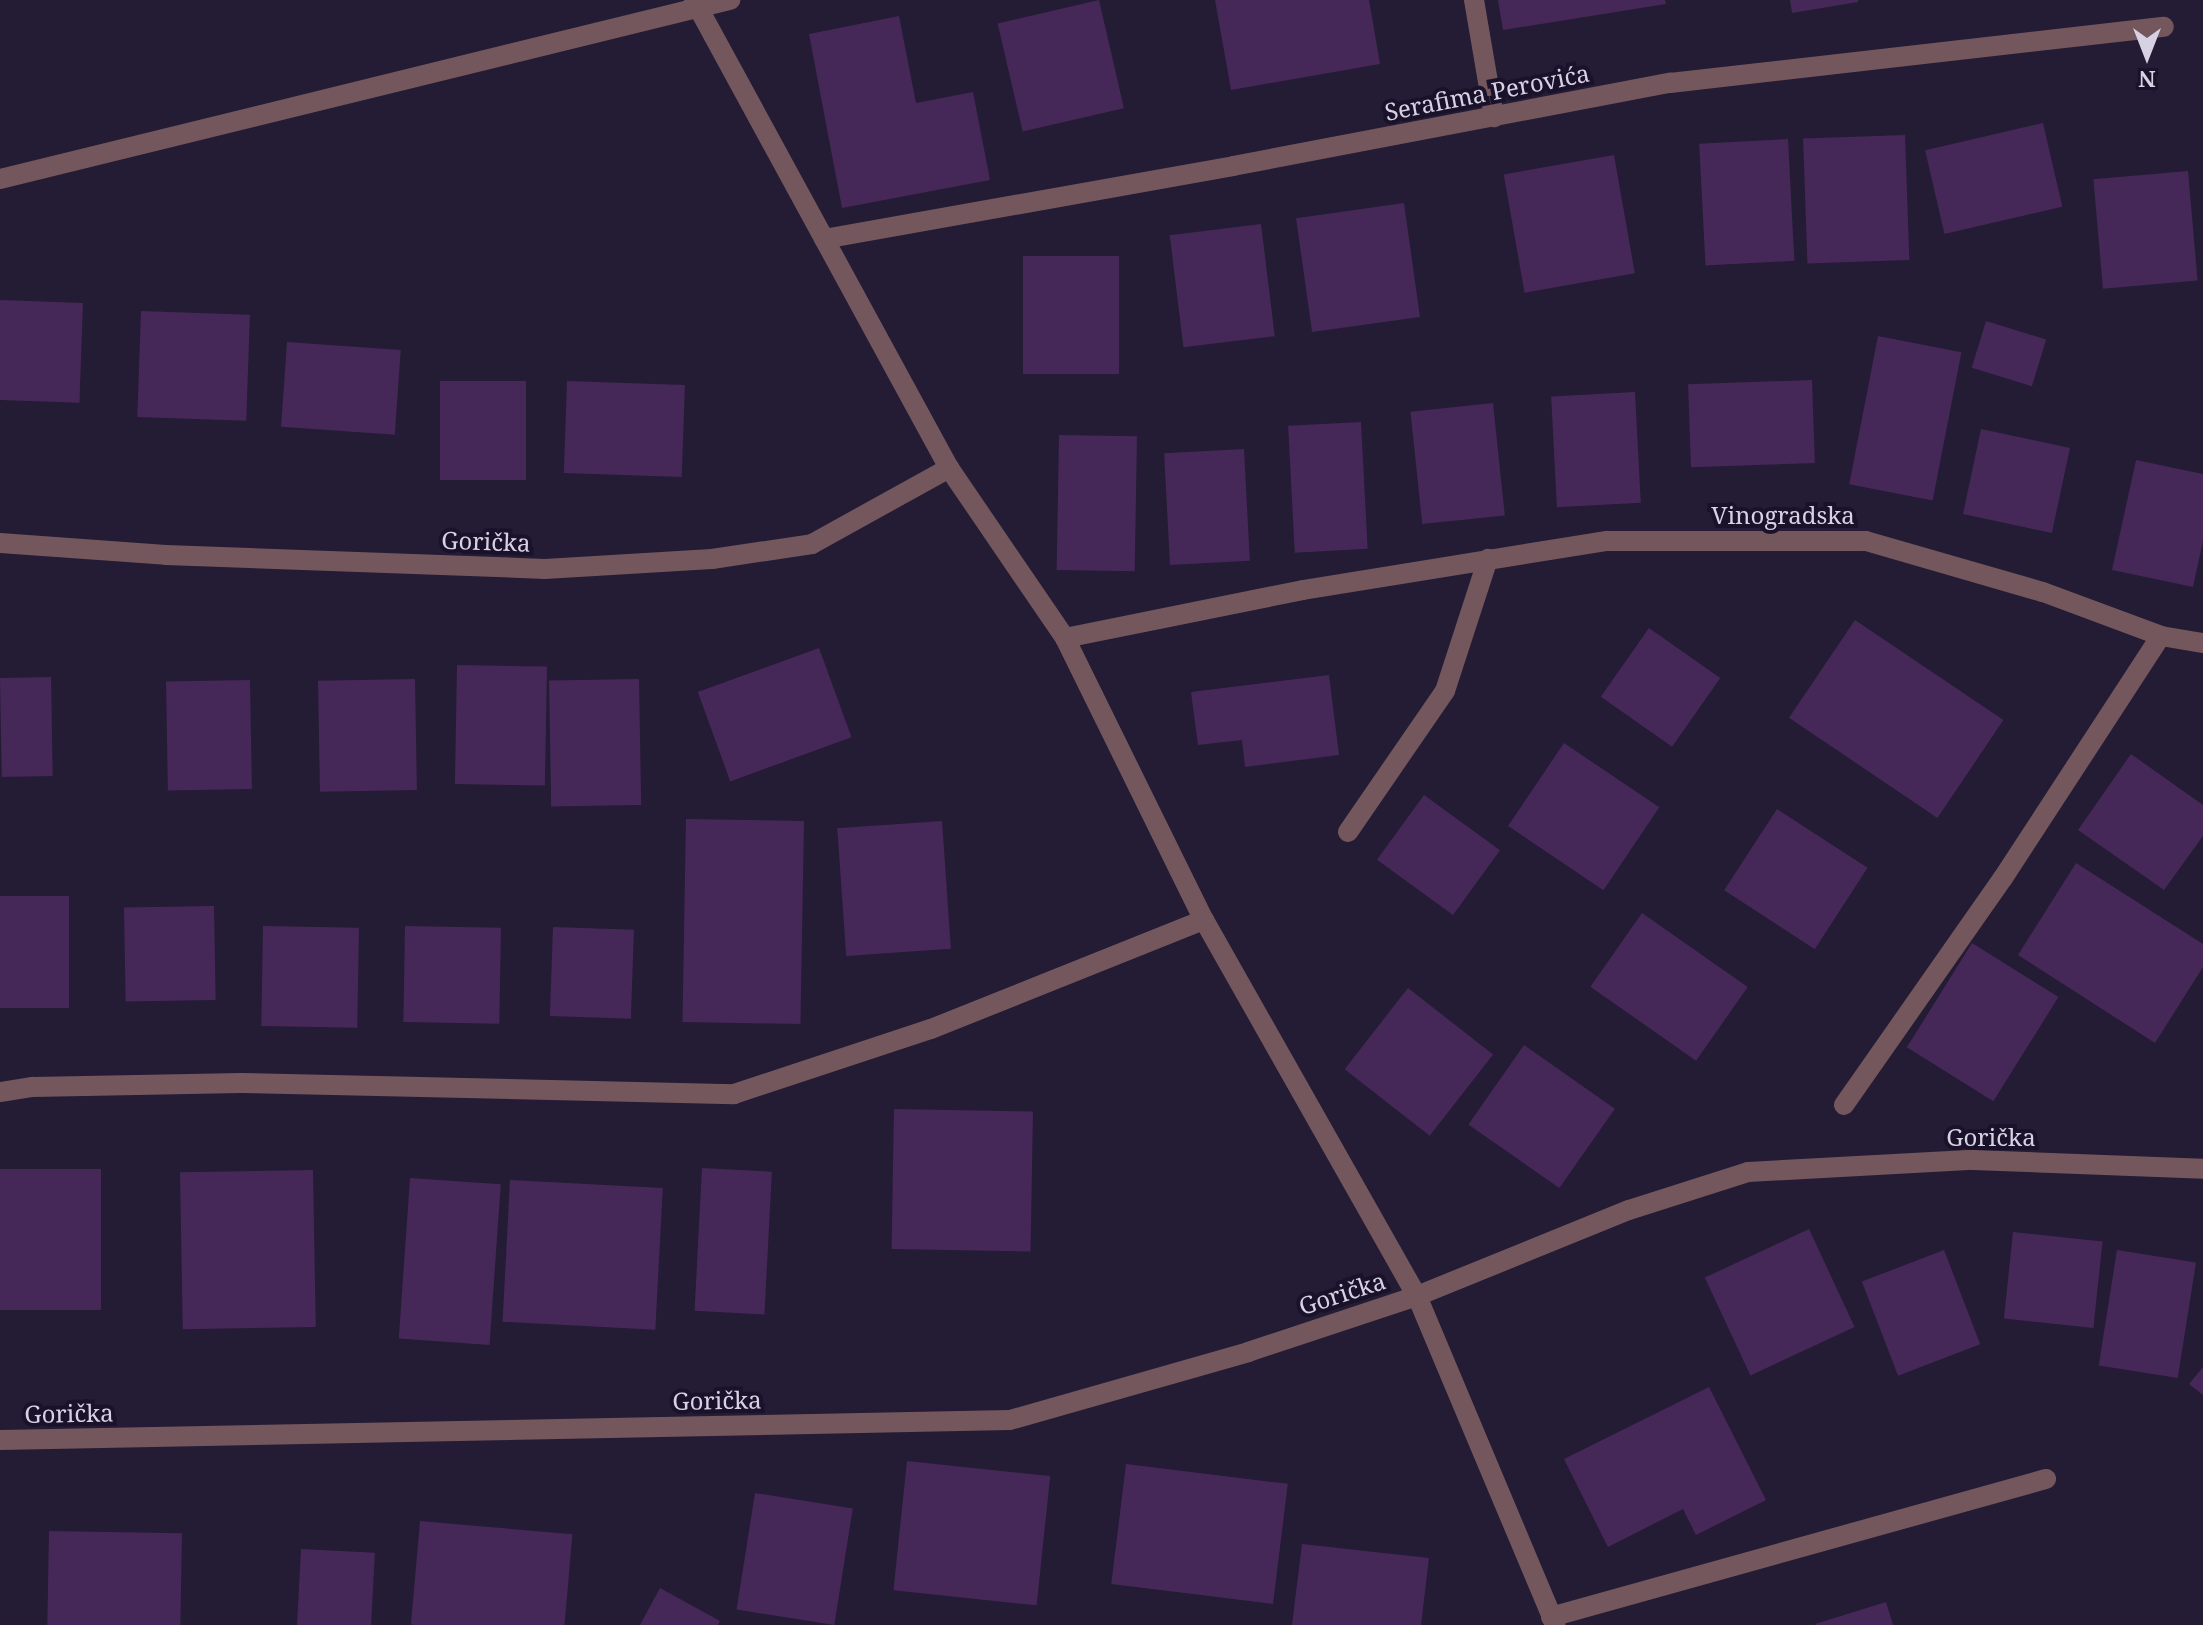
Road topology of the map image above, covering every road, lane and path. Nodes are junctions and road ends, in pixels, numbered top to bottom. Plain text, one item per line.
1 (730, 0) edge
2 (1474, 0) edge
3 (696, 4) edge
4 (2164, 27) dead end
5 (1494, 117) junction
6 (0, 179) edge
7 (824, 239) junction
8 (949, 468) junction
9 (0, 543) edge
10 (1488, 559) junction
11 (2161, 636) junction
12 (1065, 638) junction
13 (2203, 643) edge
14 (1348, 832) dead end
15 (1204, 920) junction
16 (0, 1092) edge
17 (1844, 1105) dead end
18 (2203, 1169) edge
19 (1417, 1296) junction
20 (0, 1440) edge
21 (2046, 1479) dead end
22 (1553, 1621) edge

1 - 3 street
2 - 5 street
3 - 6 street
3 - 7 street, Gorička
4 - 5 street, Serafima Perovića
5 - 7 street, Serafima Perovića
7 - 8 street, Gorička
8 - 9 street, Gorička
8 - 12 street, Gorička
10 - 11 street, Vinogradska
10 - 12 street, Vinogradska
10 - 14 street
11 - 13 street, Vinogradska
11 - 17 street
12 - 15 street, Gorička
15 - 16 street
15 - 19 street, Gorička
18 - 19 street, Gorička
19 - 20 street, Gorička
19 - 22 street, Gorička
21 - 22 street, Gorička

